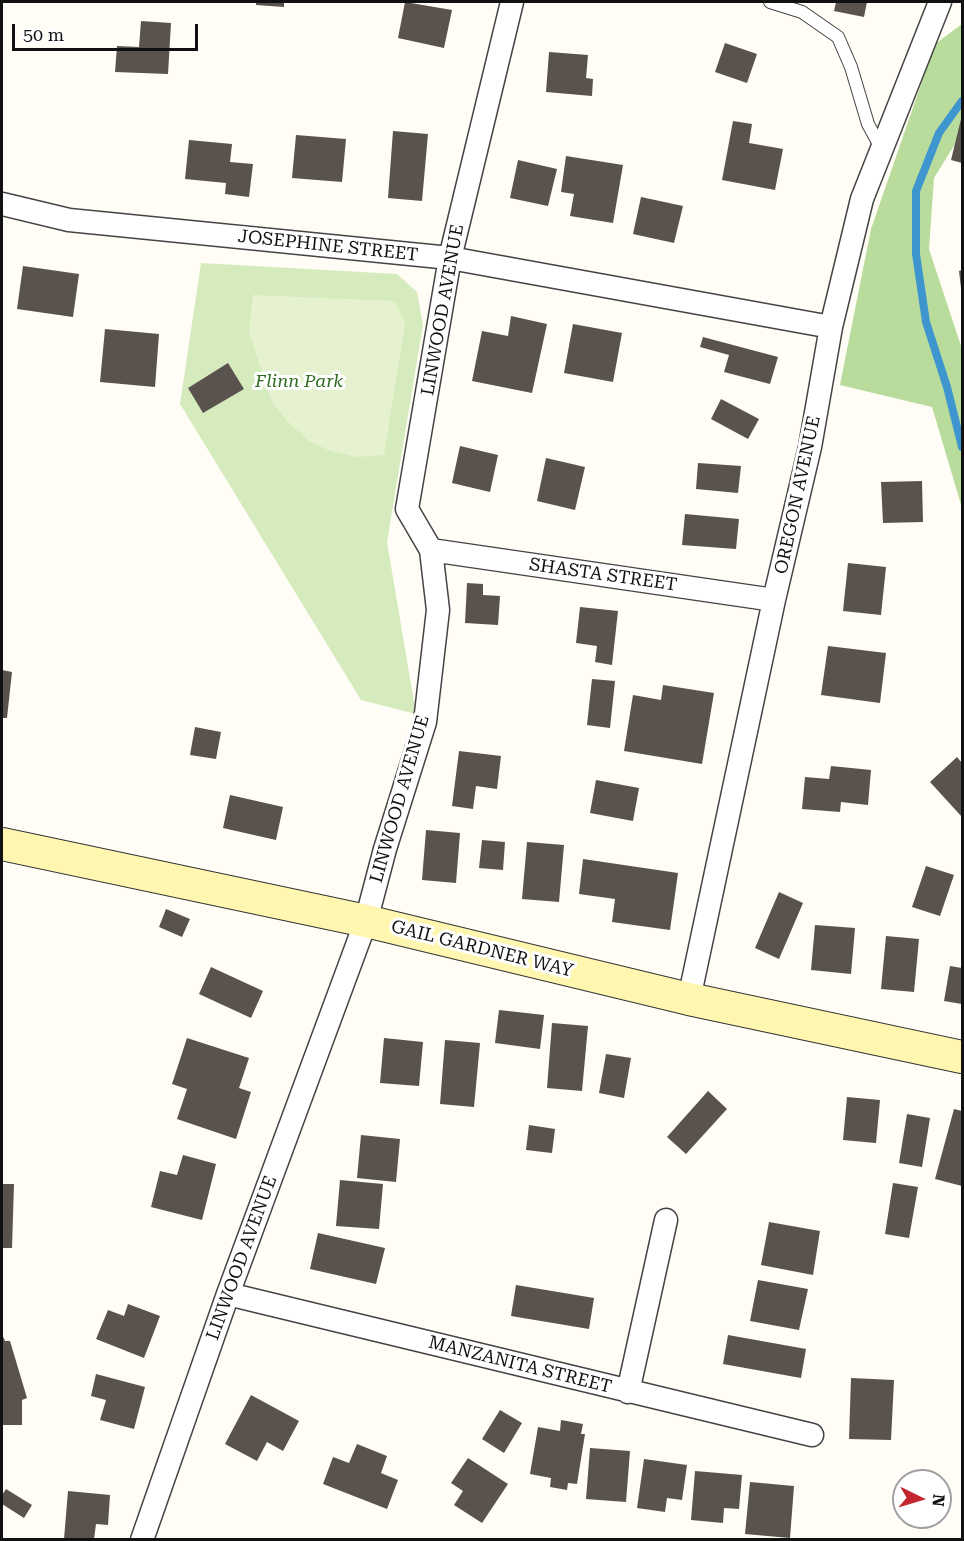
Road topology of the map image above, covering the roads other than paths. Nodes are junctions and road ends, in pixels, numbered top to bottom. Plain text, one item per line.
1 (512, 2) edge
2 (770, 2) edge
3 (940, 2) edge
4 (882, 150) junction
5 (2, 204) edge
6 (450, 258) junction
7 (831, 327) junction
8 (431, 550) junction
9 (774, 600) junction
10 (2, 844) edge
11 (366, 921) junction
12 (689, 999) junction
13 (963, 1057) edge
14 (666, 1220) dead end
15 (228, 1294) junction
16 (628, 1392) junction
17 (812, 1436) dead end
18 (142, 1539) edge

1 - 6 street, LINWOOD AVENUE
2 - 4 lane
3 - 4 street, OREGON AVENUE
4 - 7 street, OREGON AVENUE
5 - 6 street, JOSEPHINE STREET
6 - 7 street, JOSEPHINE STREET
6 - 8 street, LINWOOD AVENUE
7 - 9 street, OREGON AVENUE
8 - 9 street, SHASTA STREET
8 - 11 street, LINWOOD AVENUE
9 - 12 street, OREGON AVENUE
10 - 11 street, GAIL GARDNER WAY
11 - 12 street, GAIL GARDNER WAY
11 - 15 street, LINWOOD AVENUE
12 - 13 street, GAIL GARDNER WAY
14 - 16 street
15 - 16 street, MANZANITA STREET
15 - 18 street, LINWOOD AVENUE
16 - 17 street, MANZANITA STREET

